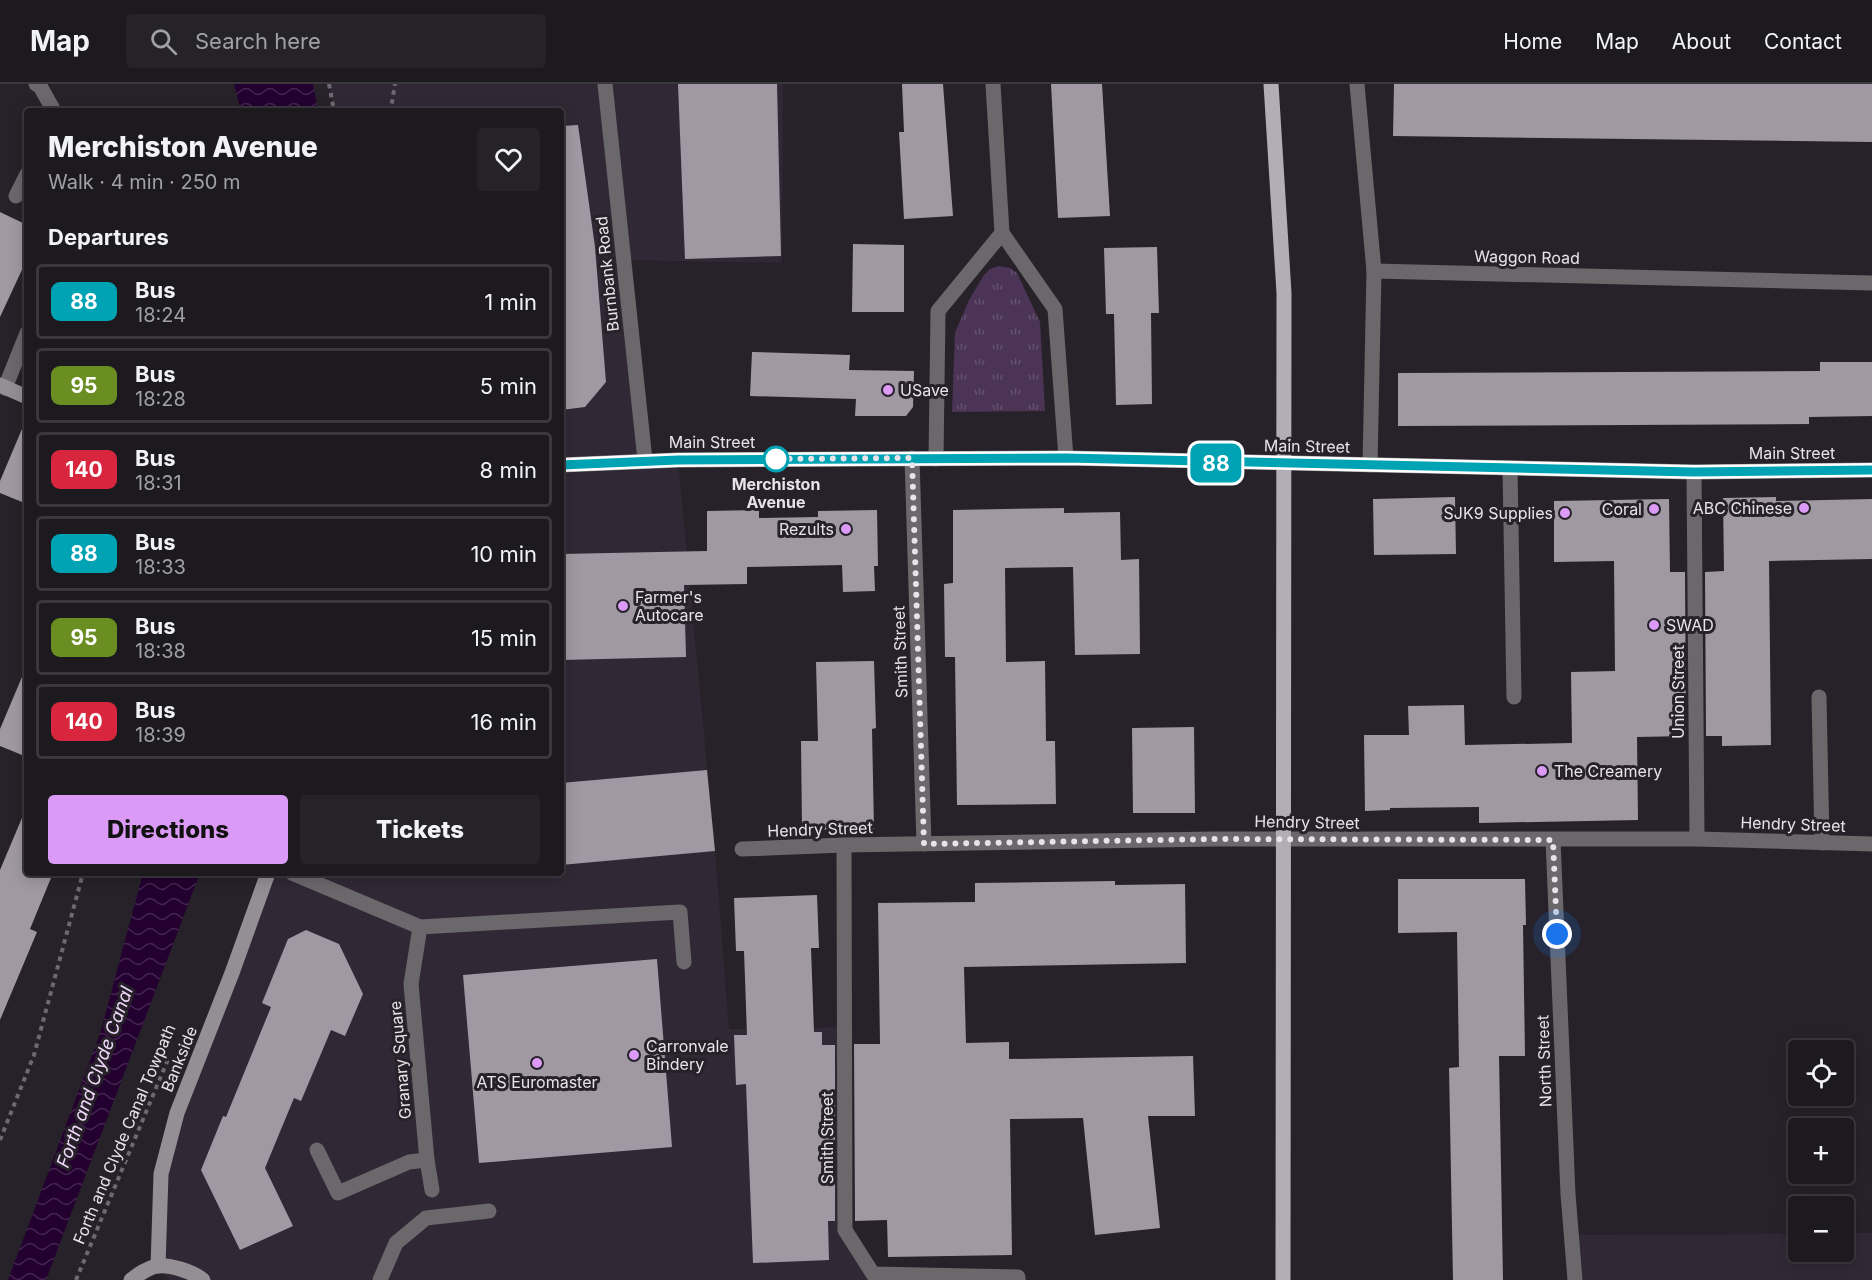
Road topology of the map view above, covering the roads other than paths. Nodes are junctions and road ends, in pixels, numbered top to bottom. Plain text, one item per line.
1 (36, 84) edge
2 (605, 84) edge
3 (993, 84) edge
4 (1271, 84) edge
5 (1357, 84) edge
6 (52, 108) edge
7 (24, 180) edge
8 (16, 196) dead end
9 (1002, 233) junction
10 (1374, 272) junction
11 (1872, 283) edge
12 (24, 339) edge
13 (2, 386) edge
14 (24, 395) edge
15 (912, 458) junction
16 (1066, 458) junction
17 (936, 459) junction
18 (645, 460) junction
19 (564, 465) edge
20 (1363, 465) junction
21 (1510, 468) junction
22 (1872, 470) edge
23 (1694, 472) junction
24 (1514, 697) dead end
25 (1819, 697) dead end
26 (1697, 839) junction
27 (1553, 840) junction
28 (1822, 843) junction
29 (924, 844) junction
30 (1872, 844) edge
31 (844, 845) junction
32 (742, 849) dead end
33 (267, 876) edge
34 (299, 876) edge
35 (420, 927) junction
36 (684, 962) dead end
37 (317, 1150) dead end
38 (427, 1160) junction
39 (432, 1190) dead end
40 (489, 1211) dead end
41 (158, 1266) junction
42 (131, 1280) edge
43 (203, 1280) edge
44 (380, 1280) edge
45 (1018, 1280) edge
46 (1283, 1280) edge
47 (1575, 1280) edge

1 - 6 street
2 - 18 street, Burnbank Road
3 - 9 street
4 - 46 main road
5 - 10 street
7 - 8 street
9 - 16 street
9 - 17 street
10 - 11 street, Waggon Road
10 - 20 street
12 - 13 street
13 - 14 main road
15 - 17 main road, Main Street
15 - 18 main road, Main Street
15 - 29 street, Smith Street
16 - 17 main road, Main Street
16 - 20 main road, Main Street
18 - 19 main road, Main Street
20 - 21 main road, Main Street
21 - 23 main road, Main Street
21 - 24 street
22 - 23 main road, Main Street
23 - 26 street, Union Street
25 - 28 street
26 - 27 street, Hendry Street
26 - 28 street, Hendry Street
27 - 29 street, Hendry Street
27 - 47 street, North Street
28 - 30 street, Hendry Street
29 - 31 street, Hendry Street
31 - 32 street, Hendry Street
31 - 45 street, Smith Street
33 - 41 main road, Bankside
34 - 35 street
35 - 36 street
35 - 38 street, Granary Square
37 - 38 street
38 - 39 street, Granary Square
40 - 44 street
41 - 42 main road
41 - 43 main road

